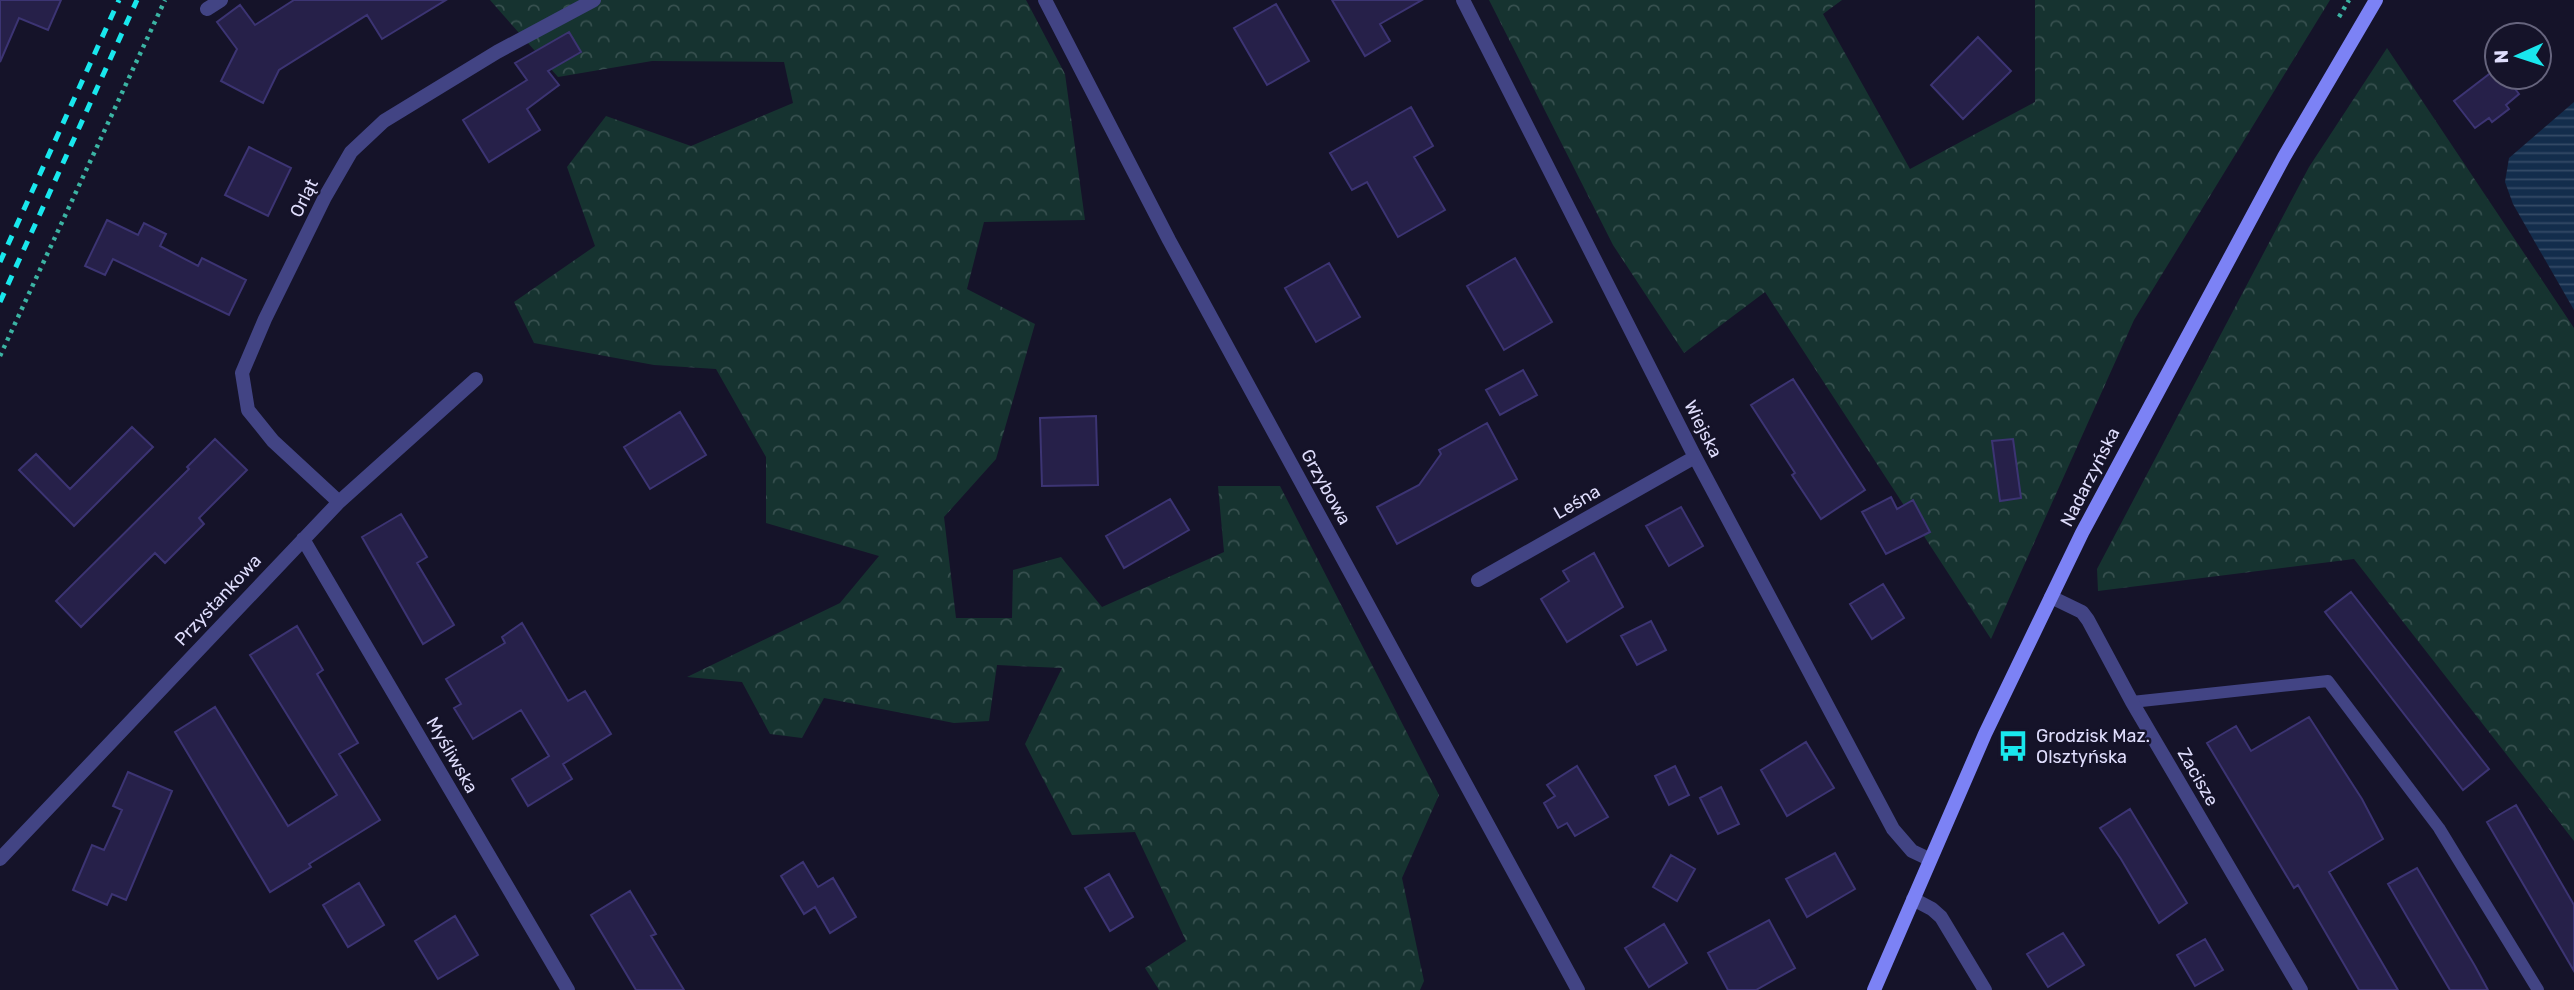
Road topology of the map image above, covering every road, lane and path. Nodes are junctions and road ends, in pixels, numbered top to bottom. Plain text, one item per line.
1 (165, 0) edge
2 (221, 0) edge
3 (594, 0) edge
4 (1045, 0) edge
5 (1463, 0) edge
6 (2376, 0) edge
7 (207, 9) dead end
8 (0, 356) edge
9 (476, 379) dead end
10 (1695, 457) junction
11 (339, 502) junction
12 (303, 539) junction
13 (1478, 580) dead end
14 (2051, 597) junction
15 (2132, 702) junction
16 (0, 859) edge
17 (1929, 859) junction
18 (1913, 899) junction
19 (568, 990) edge
20 (1578, 990) edge
21 (1874, 990) edge
22 (1985, 990) edge
23 (2301, 990) edge
24 (2538, 990) edge

1 - 8 path
2 - 7 street
3 - 11 street, Orląt
4 - 20 street, Grzybowa
5 - 10 street, Wiejska
6 - 14 street, Nadarzyńska
9 - 11 street, Przystankowa
10 - 13 street, Leśna
10 - 17 street, Wiejska
11 - 12 street, Przystankowa
12 - 16 street, Przystankowa
12 - 19 street, Myśliwska
14 - 15 street, Zacisze
14 - 17 street, Nadarzyńska
15 - 23 street, Zacisze
15 - 24 lane
17 - 18 street, Nadarzyńska
18 - 21 street, Nadarzyńska
18 - 22 street

